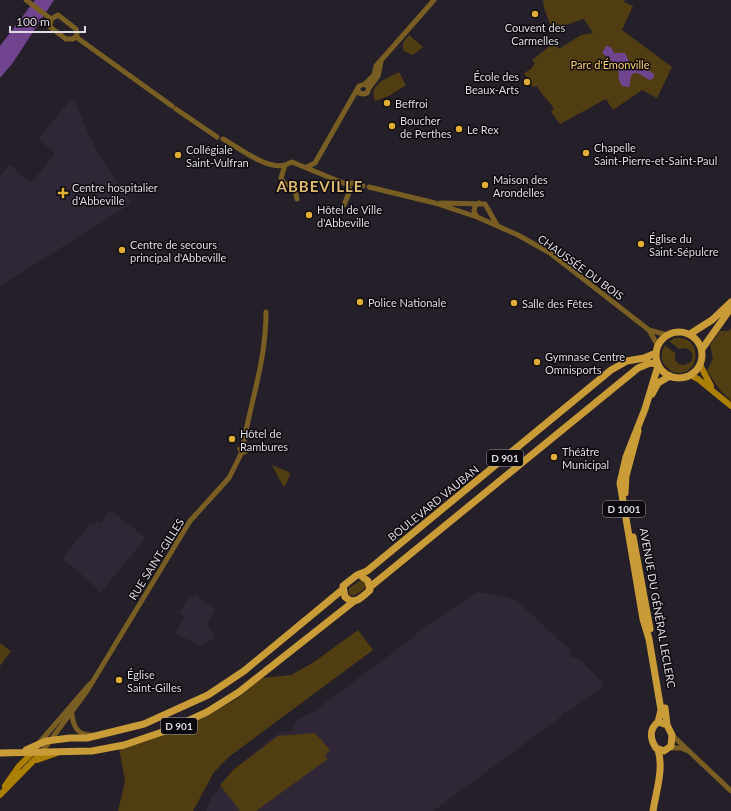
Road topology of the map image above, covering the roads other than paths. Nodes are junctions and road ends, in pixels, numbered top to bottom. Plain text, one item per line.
1 (434, 0) edge
2 (25, 1) edge
3 (51, 19) junction
4 (76, 37) junction
5 (367, 86) junction
6 (358, 89) junction
7 (362, 94) junction
8 (350, 104) junction
9 (315, 163) junction
10 (285, 165) junction
11 (278, 167) junction
12 (307, 167) junction
13 (317, 172) junction
14 (281, 174) junction
15 (345, 183) junction
16 (369, 187) dead end
17 (350, 190) junction
18 (297, 199) dead end
19 (435, 203) junction
20 (480, 203) junction
21 (344, 205) dead end
22 (489, 213) junction
23 (478, 218) junction
24 (498, 225) junction
25 (731, 302) edge
26 (731, 308) edge
27 (266, 312) dead end
28 (649, 330) junction
29 (690, 334) junction
30 (667, 335) junction
31 (657, 349) junction
32 (702, 349) junction
33 (658, 365) junction
34 (700, 365) junction
35 (690, 375) junction
36 (670, 376) junction
37 (714, 390) junction
38 (648, 401) junction
39 (731, 406) edge
40 (640, 425) junction
41 (360, 575) junction
42 (370, 587) junction
43 (342, 590) junction
44 (352, 602) junction
45 (92, 682) junction
46 (72, 714) junction
47 (658, 722) junction
48 (667, 725) junction
49 (106, 734) junction
50 (672, 734) junction
51 (49, 742) junction
52 (668, 749) junction
53 (0, 750) edge
54 (33, 750) junction
55 (658, 750) junction
56 (61, 752) junction
57 (41, 753) junction
58 (0, 754) edge
59 (17, 754) junction
60 (692, 754) junction
61 (34, 761) junction
62 (22, 762) junction
63 (658, 779) junction
64 (731, 791) edge
65 (0, 794) edge
66 (653, 811) edge

1 - 5 street
2 - 3 street
3 - 4 street
3 - 4 street
4 - 11 street
5 - 6 street
5 - 7 street
6 - 7 street
6 - 8 street
7 - 8 street
8 - 9 street
9 - 12 street
9 - 13 street
10 - 11 street
10 - 12 street
10 - 14 street
11 - 14 street
12 - 13 street
13 - 15 street
14 - 18 street
15 - 17 street
15 - 17 street
16 - 19 street
17 - 21 street
19 - 20 street
19 - 23 street, CHAUSSÉE DU BOIS
20 - 22 street
20 - 23 street
22 - 23 street
22 - 24 street
23 - 24 street, CHAUSSÉE DU BOIS
24 - 28 street, CHAUSSÉE DU BOIS
25 - 29 main road
26 - 32 main road
27 - 45 street, RUE SAINT-GILLES
28 - 30 street, CHAUSSÉE DU BOIS
28 - 31 street, CHAUSSÉE DU BOIS
29 - 30 main road
29 - 32 main road
30 - 31 main road
31 - 33 main road
31 - 41 main road, BOULEVARD VAUBAN / D 901
32 - 34 main road
33 - 36 main road
33 - 38 main road, AVENUE DU GÉNÉRAL LECLERC
33 - 42 main road, D 901
34 - 35 main road
34 - 37 main road
35 - 36 main road
35 - 37 main road
36 - 38 main road, AVENUE DU GÉNÉRAL LECLERC / D 1001
37 - 39 main road
38 - 40 main road, AVENUE DU GÉNÉRAL LECLERC / D 1001
40 - 47 main road, AVENUE DU GÉNÉRAL LECLERC / D 1001
40 - 48 main road, AVENUE DU GÉNÉRAL LECLERC / D 1001
41 - 42 main road
41 - 43 main road
42 - 44 main road
43 - 44 main road
43 - 49 main road, D 901
44 - 56 main road, D 901
45 - 46 street, RUE SAINT-GILLES
45 - 54 street, RUE SAINT-GILLES
46 - 49 street
46 - 51 street, RUE SAINT-GILLES
47 - 48 main road
47 - 55 main road
48 - 50 main road
49 - 51 main road, D 901
50 - 52 main road
50 - 60 street
51 - 54 main road, D 901
51 - 57 street, RUE SAINT-GILLES
52 - 55 main road
52 - 60 street
52 - 63 main road
53 - 54 main road, D 901
54 - 57 main road
54 - 59 main road
54 - 62 main road, RUE SAINT-GILLES
55 - 63 main road
56 - 57 main road, D 901
56 - 61 main road
57 - 61 main road, RUE SAINT-GILLES
58 - 59 main road
59 - 62 main road
60 - 64 street
61 - 65 main road, RUE SAINT-GILLES
62 - 65 main road, RUE SAINT-GILLES
63 - 66 main road

